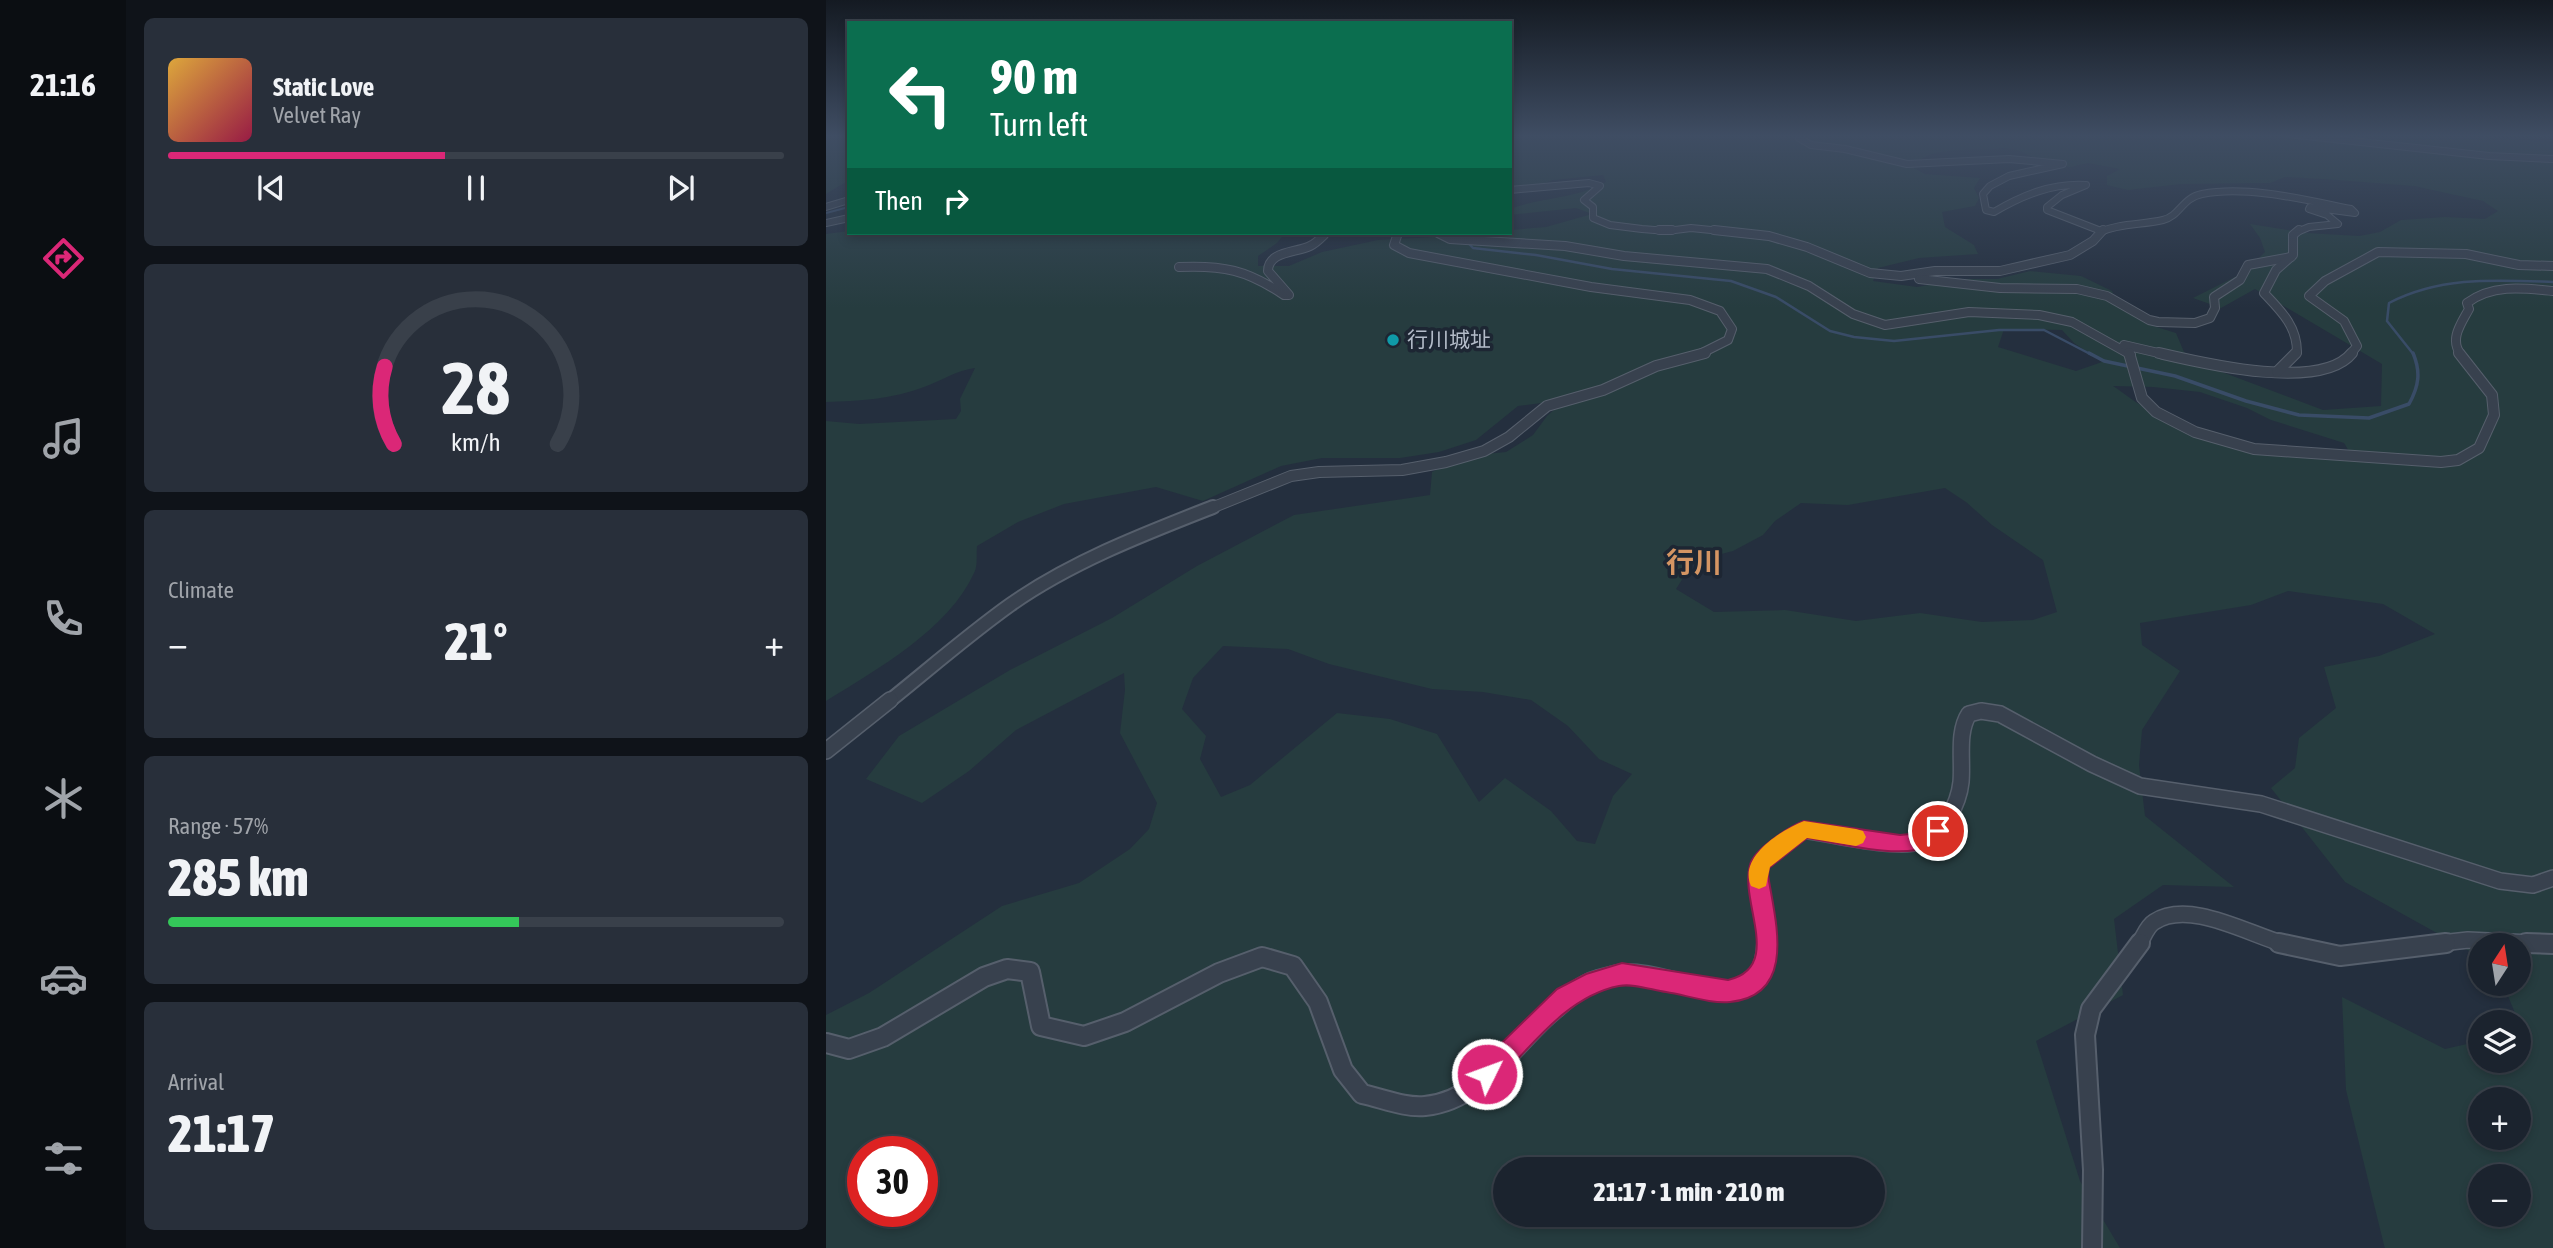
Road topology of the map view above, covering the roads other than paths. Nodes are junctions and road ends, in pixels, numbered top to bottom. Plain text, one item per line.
1 (1594, 192) edge
2 (1984, 192) edge
3 (2037, 192) edge
4 (2069, 192) edge
5 (2214, 192) edge
6 (2218, 192) edge
7 (847, 200) edge
8 (826, 205) edge
9 (847, 218) edge
10 (826, 223) edge
11 (2101, 231) junction
12 (1324, 235) edge
13 (1397, 235) edge
14 (1442, 235) edge
15 (2292, 257) junction
16 (2553, 266) edge
17 (1179, 267) dead end
18 (1901, 276) junction
19 (2553, 291) edge
20 (2113, 342) junction
21 (2277, 372) junction
22 (826, 751) edge
23 (2553, 878) edge
24 (2553, 944) edge
25 (826, 1043) edge
26 (2092, 1248) edge

1 - 18 street
2 - 3 street
4 - 11 street
5 - 11 street
6 - 15 street
7 - 8 street
9 - 10 street
11 - 18 street
12 - 17 street
13 - 22 street
14 - 20 street
15 - 18 street
15 - 21 street
16 - 21 street
19 - 20 street
20 - 21 street
23 - 25 street
24 - 26 street

